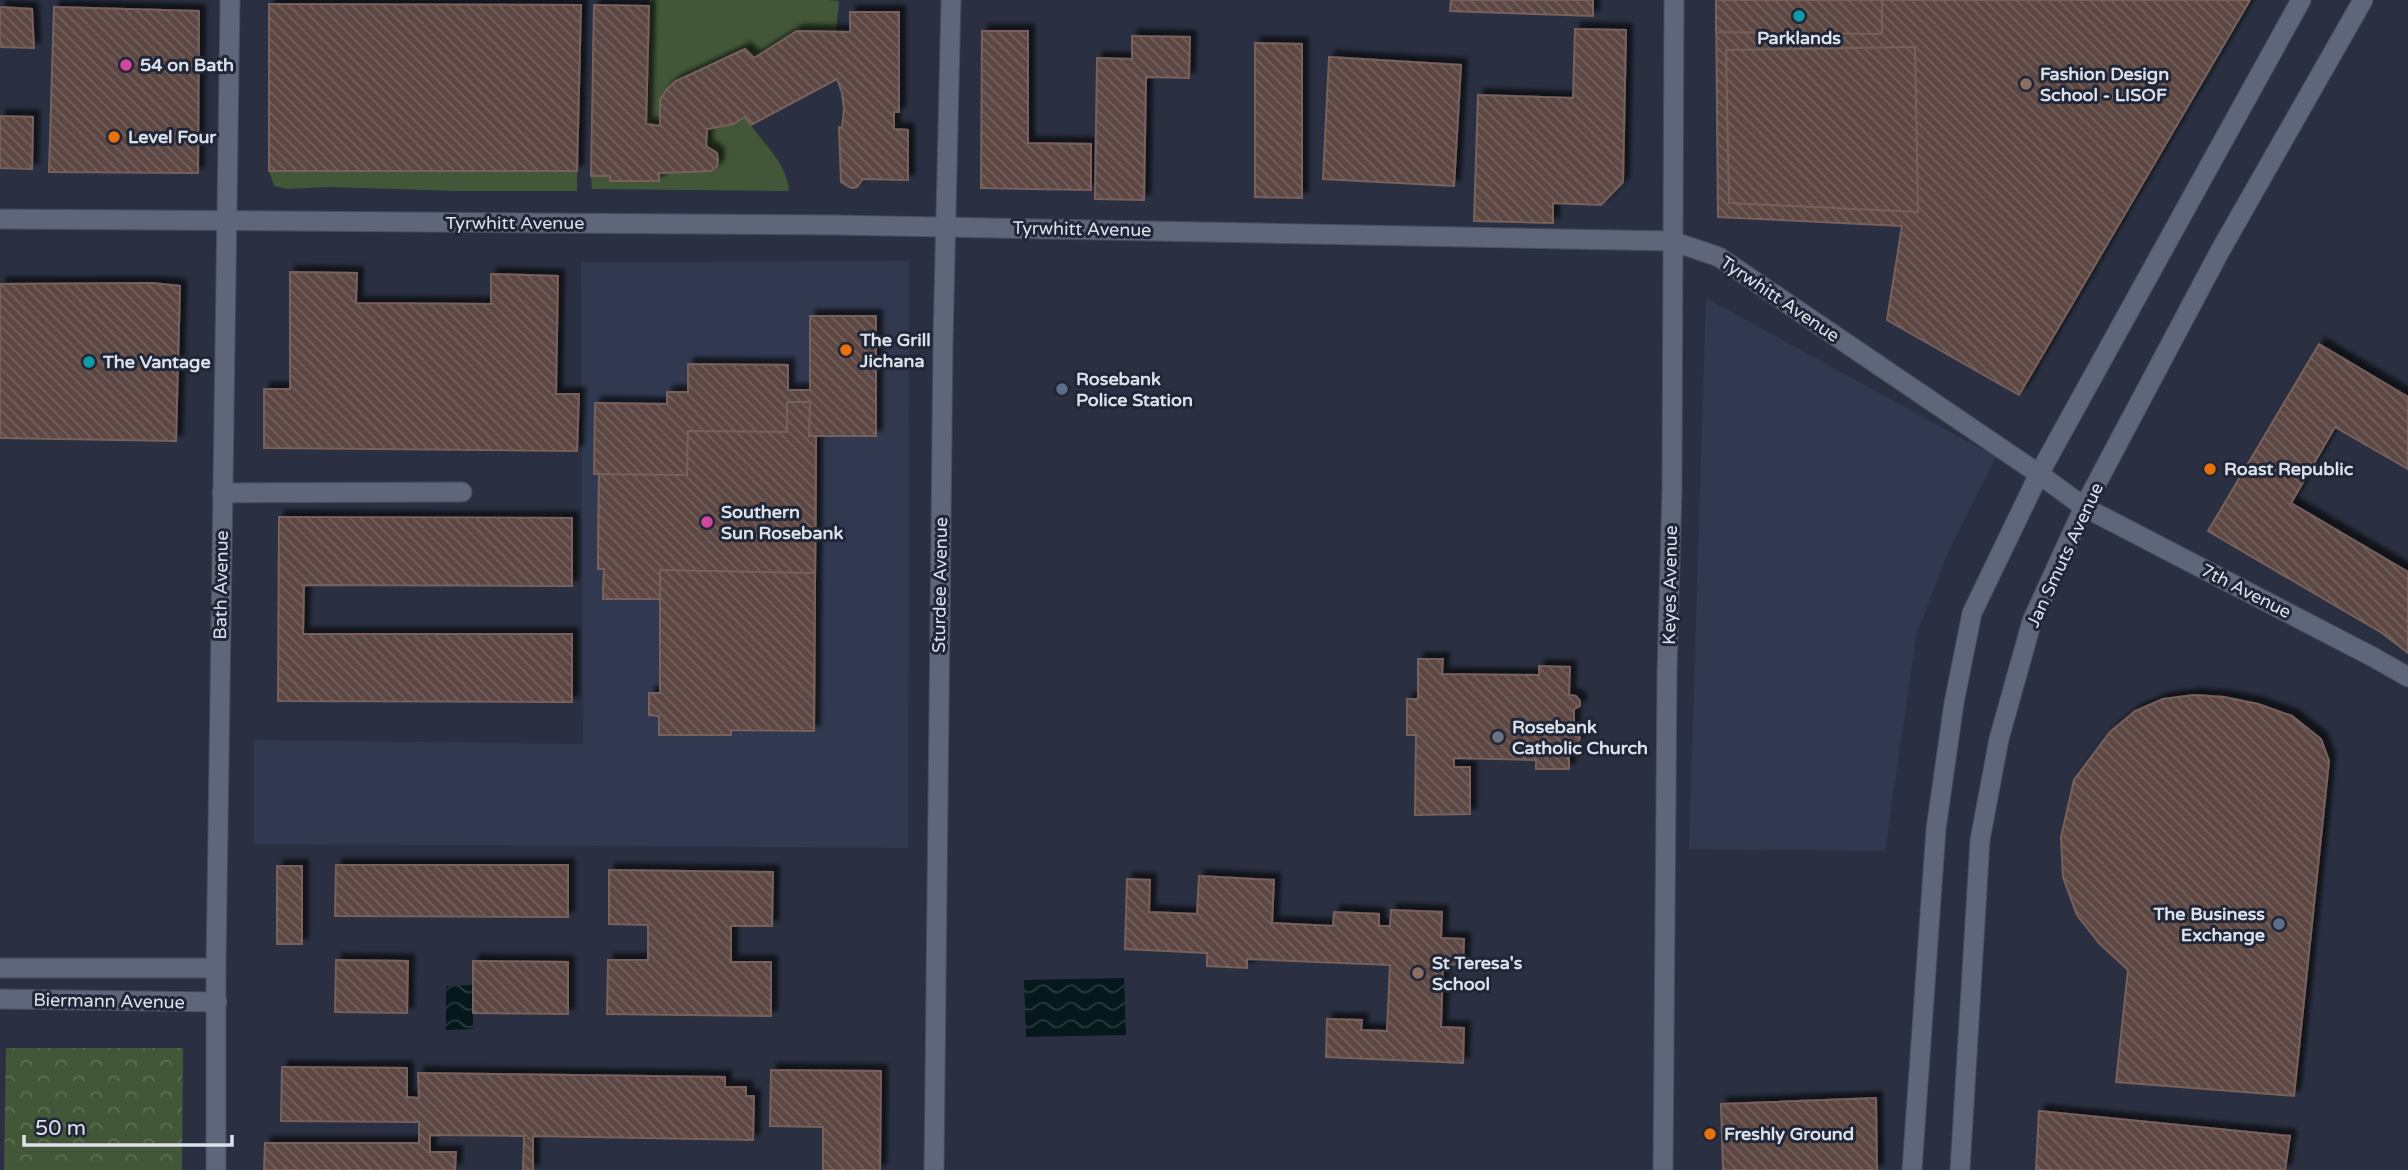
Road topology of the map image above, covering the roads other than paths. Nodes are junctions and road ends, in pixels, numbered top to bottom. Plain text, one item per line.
1 (229, 0) edge
2 (951, 0) edge
3 (1674, 0) edge
4 (2301, 0) edge
5 (2362, 0) edge
6 (0, 219) edge
7 (225, 220) junction
8 (946, 226) junction
9 (1672, 241) junction
10 (2039, 474) junction
11 (462, 492) dead end
12 (222, 493) junction
13 (2084, 507) junction
14 (2408, 677) edge
15 (0, 968) edge
16 (216, 968) junction
17 (0, 999) edge
18 (217, 1002) junction
19 (216, 1170) edge
20 (934, 1170) edge
21 (1663, 1170) edge
22 (1912, 1170) edge
23 (1960, 1170) edge

1 - 7 street, Bath Avenue
2 - 8 street, Sturdee Avenue
3 - 9 street, Keyes Avenue
4 - 10 street
5 - 13 street, Jan Smuts Avenue
6 - 7 street, Tyrwhitt Avenue
7 - 8 street, Tyrwhitt Avenue
7 - 12 street, Bath Avenue
8 - 9 street, Tyrwhitt Avenue
8 - 20 street, Sturdee Avenue
9 - 10 street, Tyrwhitt Avenue
9 - 21 street, Keyes Avenue
10 - 13 street, Tyrwhitt Avenue
10 - 22 street
11 - 12 street
12 - 16 street, Bath Avenue
13 - 14 street, 7th Avenue
13 - 23 street, Jan Smuts Avenue
15 - 16 street, Biermann Avenue
16 - 18 street, Bath Avenue
17 - 18 street, Biermann Avenue
18 - 19 street, Bath Avenue

